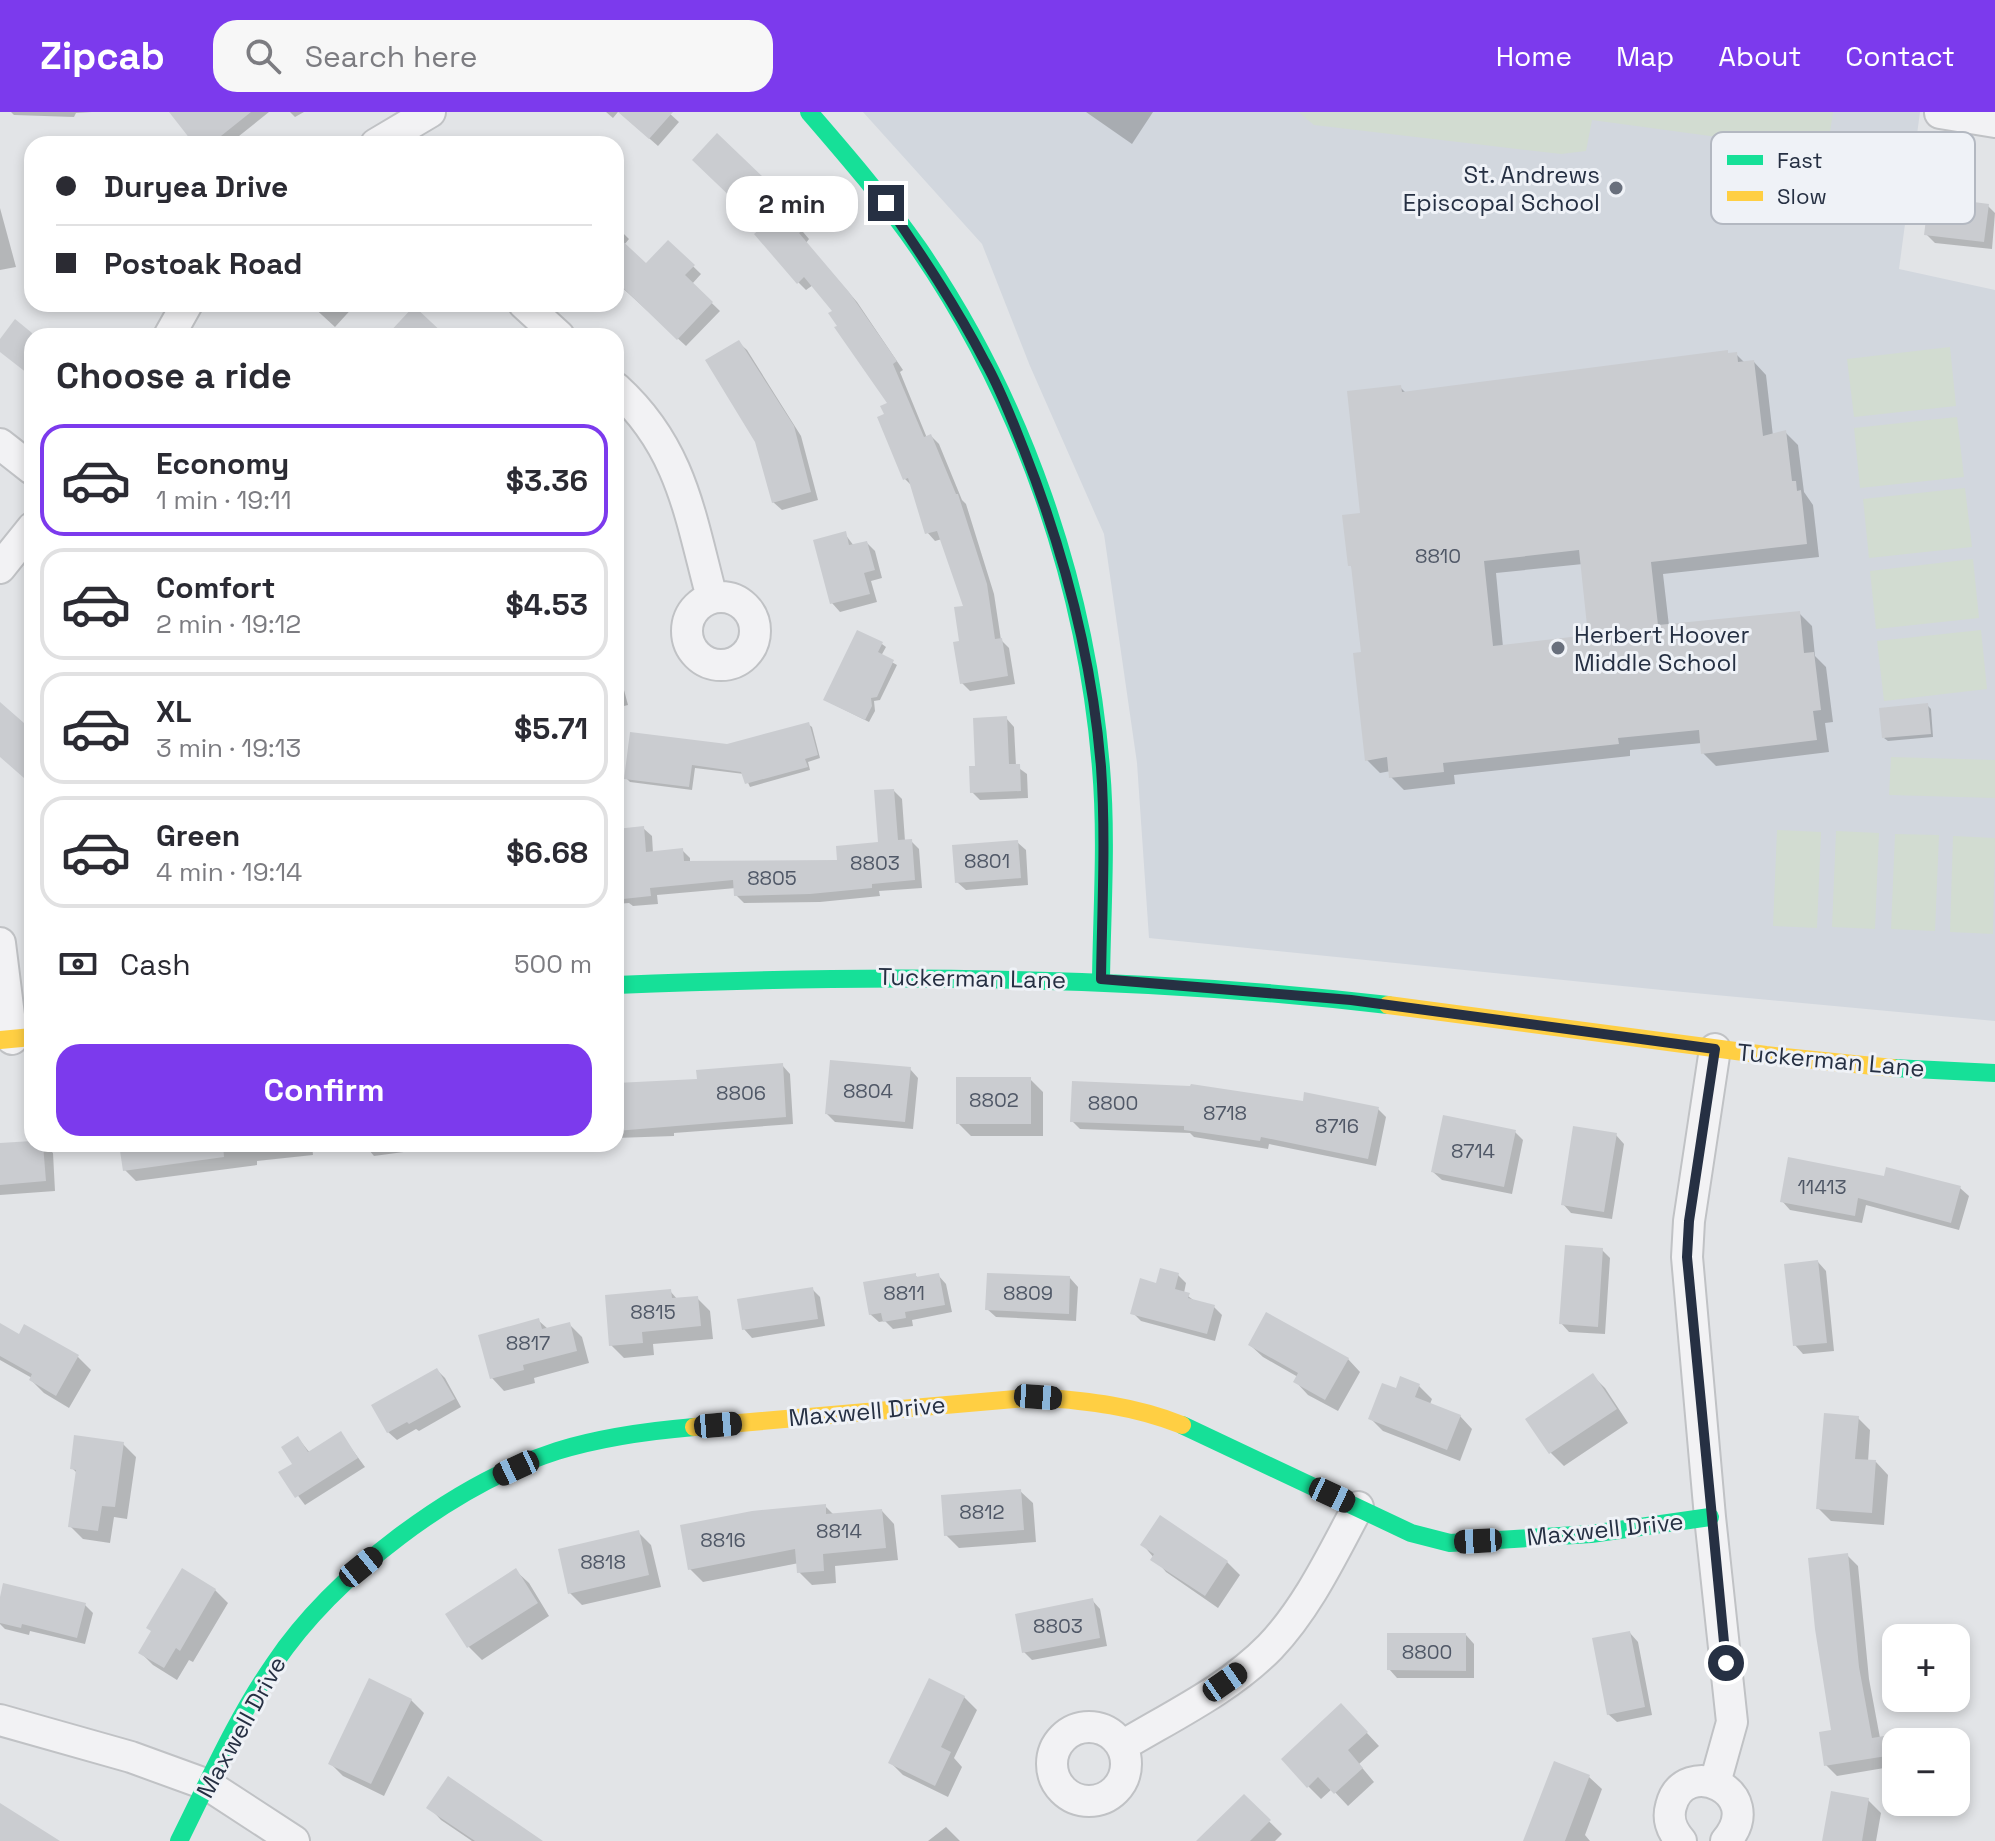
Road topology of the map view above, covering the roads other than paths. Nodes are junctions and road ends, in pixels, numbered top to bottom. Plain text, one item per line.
1 (430, 112) edge
2 (809, 112) edge
3 (1940, 113) edge
4 (1995, 122) edge
5 (392, 136) edge
6 (533, 312) edge
7 (550, 328) edge
8 (624, 396) edge
9 (0, 444) edge
10 (24, 463) edge
11 (24, 538) edge
12 (0, 568) edge
13 (712, 598) dead end
14 (0, 943) edge
15 (1101, 979) junction
16 (624, 985) edge
17 (15, 1039) edge
18 (1715, 1049) junction
19 (1995, 1073) edge
20 (1358, 1507) junction
21 (1710, 1517) junction
22 (0, 1720) edge
23 (1122, 1746) dead end
24 (1715, 1783) junction
25 (208, 1785) junction
26 (179, 1841) edge
27 (294, 1841) edge
28 (1681, 1841) edge
29 (1726, 1841) edge

1 - 5 street
2 - 15 street
3 - 4 street
6 - 7 street
8 - 13 street
9 - 10 street
11 - 12 street
14 - 17 street
15 - 16 street, Tuckerman Lane
15 - 18 street, Tuckerman Lane
18 - 19 street, Tuckerman Lane
18 - 21 street
20 - 21 street, Maxwell Drive
20 - 23 street
20 - 25 street, Maxwell Drive
21 - 24 street
22 - 25 street
24 - 28 street
24 - 29 street
25 - 26 street, Maxwell Drive
25 - 27 street

